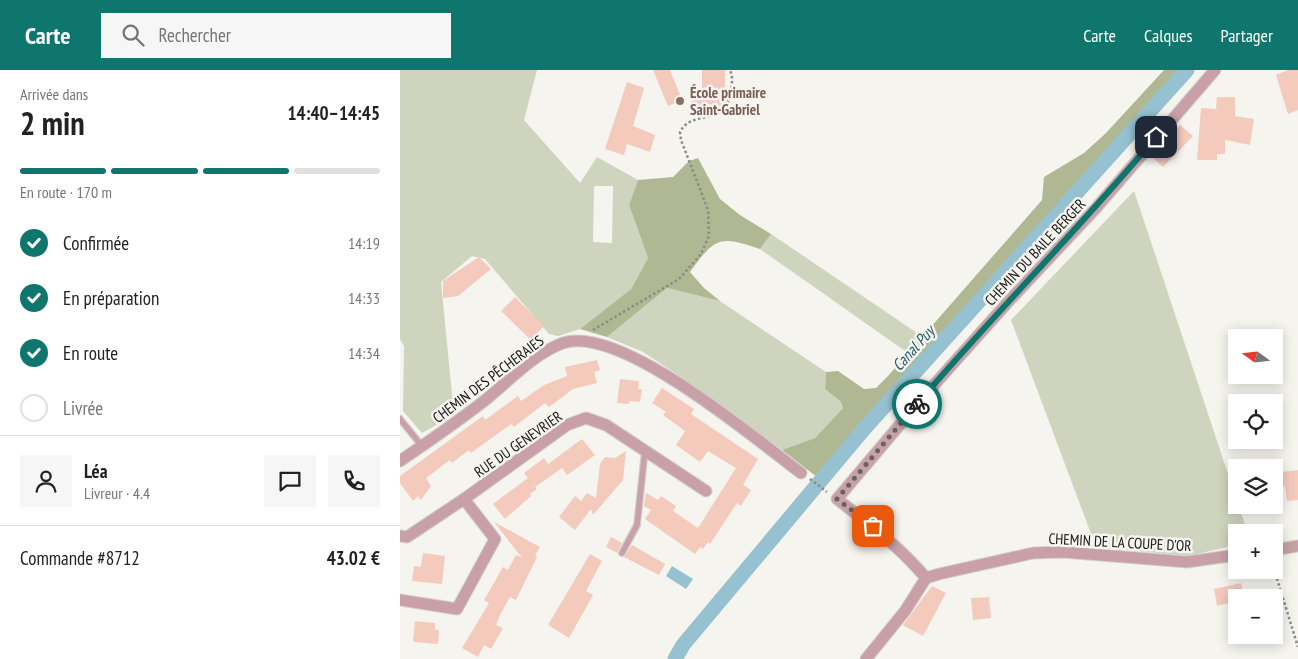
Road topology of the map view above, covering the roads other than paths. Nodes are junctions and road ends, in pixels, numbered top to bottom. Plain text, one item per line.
1 (1215, 70) edge
2 (400, 419) edge
3 (422, 446) junction
4 (645, 450) junction
5 (400, 461) edge
6 (801, 473) dead end
7 (706, 491) dead end
8 (464, 500) junction
9 (400, 536) edge
10 (1298, 546) edge
11 (1283, 548) edge
12 (622, 552) dead end
13 (1228, 556) edge
14 (926, 578) junction
15 (400, 600) edge
16 (866, 659) edge

1 - 14 street, CHEMIN DU BAILE BERGER
2 - 3 lane
3 - 5 street, CHEMIN DES PÊCHERAIES
3 - 6 street, CHEMIN DES PÊCHERAIES
4 - 7 street, RUE DU GENEVRIER
4 - 8 street, RUE DU GENEVRIER
4 - 12 lane
8 - 9 street, RUE DU GENEVRIER
8 - 15 street
10 - 11 street
13 - 14 street, CHEMIN DE LA COUPE D'OR
14 - 16 street

